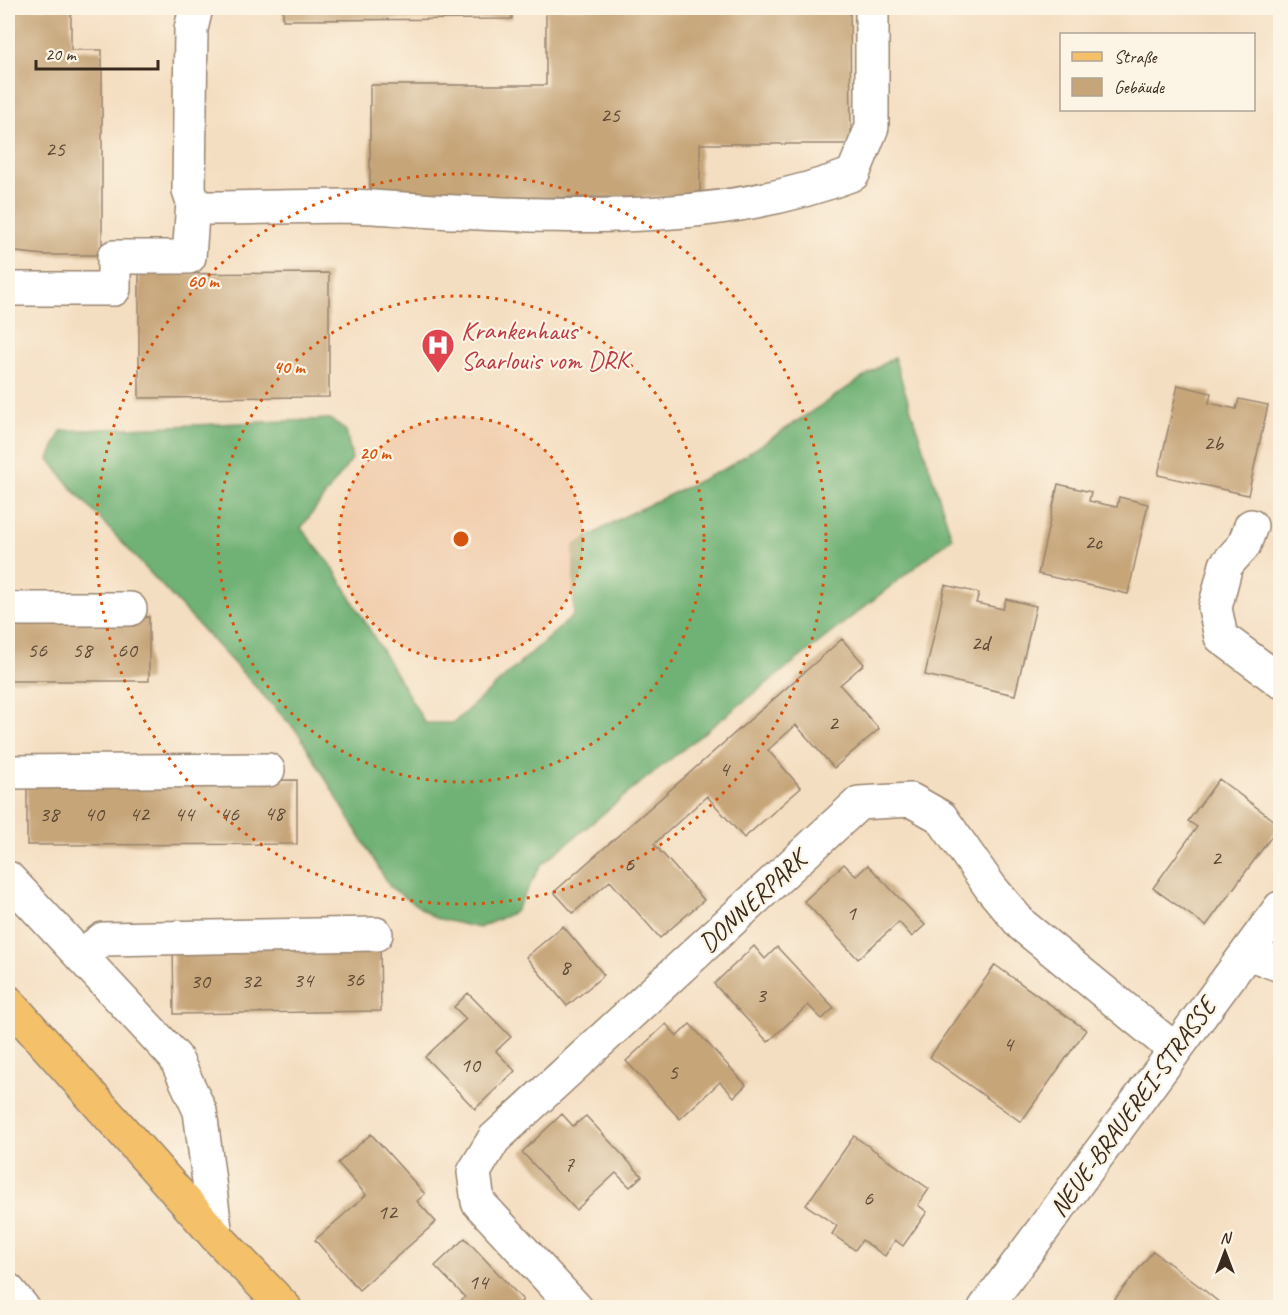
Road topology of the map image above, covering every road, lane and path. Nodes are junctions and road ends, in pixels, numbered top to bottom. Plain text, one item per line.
1 (196, 8) edge
2 (872, 8) edge
3 (193, 202) junction
4 (8, 289) edge
5 (1251, 526) dead end
6 (8, 609) edge
7 (130, 609) dead end
8 (1281, 681) edge
9 (268, 770) dead end
10 (8, 772) edge
11 (8, 878) edge
12 (1281, 908) edge
13 (376, 934) dead end
14 (1248, 952) junction
15 (81, 956) junction
16 (1281, 965) edge
17 (8, 1002) edge
18 (1174, 1048) junction
19 (216, 1236) junction
20 (8, 1290) edge
21 (992, 1305) edge
22 (23, 1308) edge
23 (285, 1308) edge
24 (576, 1308) edge

1 - 3 street
2 - 3 street
3 - 4 street
5 - 8 street
6 - 7 street
9 - 10 street
11 - 15 street
12 - 14 street, NEUE-BRAUEREI-STRASSE
13 - 15 street
14 - 16 street
14 - 18 street, NEUE-BRAUEREI-STRASSE
15 - 19 street
17 - 19 main road
18 - 21 street, NEUE-BRAUEREI-STRASSE
18 - 24 street, DONNERPARK
19 - 23 main road
20 - 22 street

